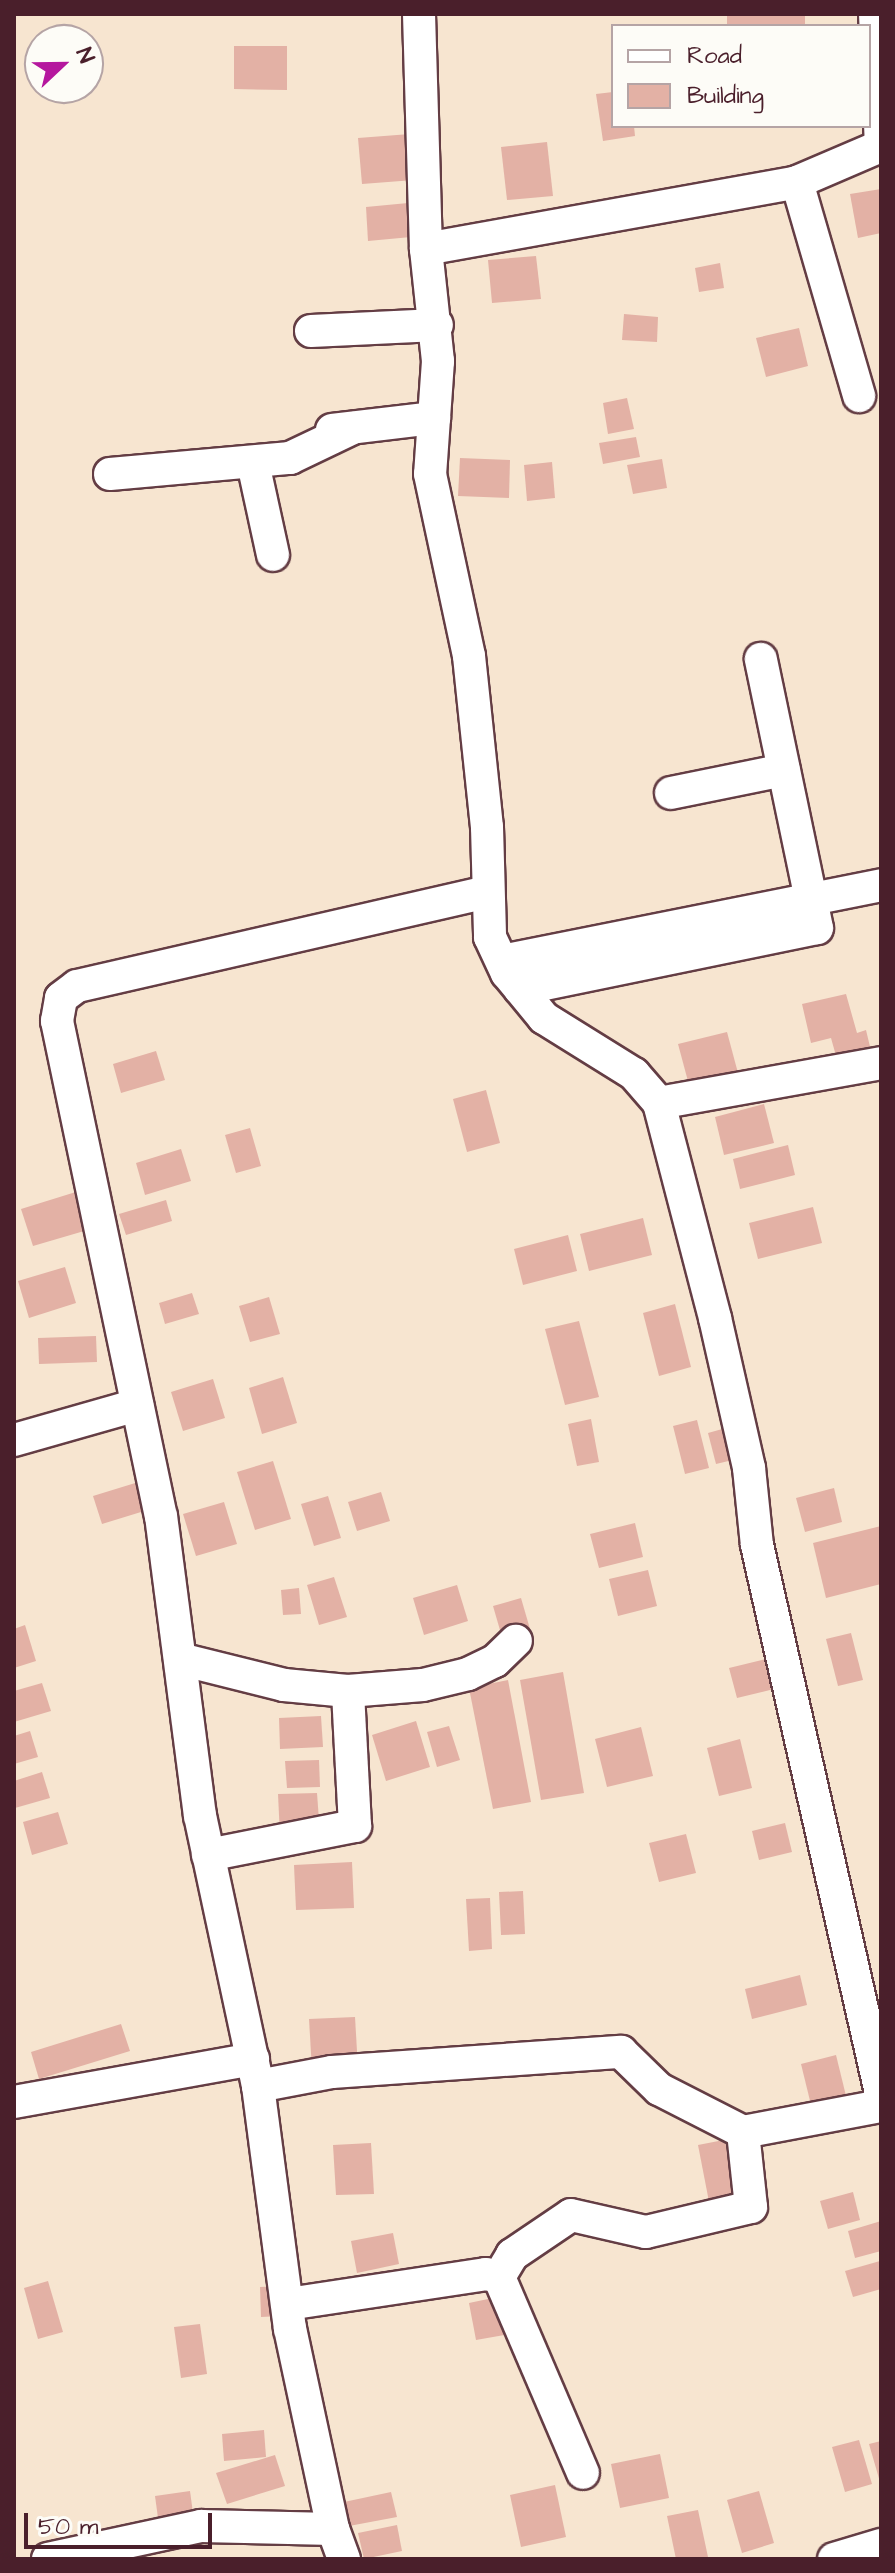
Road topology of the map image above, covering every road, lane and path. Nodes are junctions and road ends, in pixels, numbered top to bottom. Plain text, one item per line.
1 (419, 14) edge
2 (875, 14) edge
3 (881, 146) edge
4 (797, 182) junction
5 (426, 249) junction
6 (437, 325) junction
7 (311, 331) dead end
8 (859, 396) dead end
9 (434, 418) junction
10 (353, 428) junction
11 (321, 431) dead end
12 (253, 463) junction
13 (110, 474) dead end
14 (273, 555) dead end
15 (761, 659) dead end
16 (784, 770) junction
17 (671, 793) dead end
18 (881, 885) edge
19 (486, 892) junction
20 (811, 899) junction
21 (502, 961) junction
22 (520, 989) junction
23 (881, 1063) edge
24 (659, 1103) junction
25 (137, 1405) junction
26 (14, 1440) edge
27 (516, 1641) dead end
28 (180, 1659) junction
29 (348, 1691) junction
30 (208, 1855) junction
31 (256, 2072) junction
32 (881, 2093) edge
33 (14, 2102) edge
34 (881, 2106) edge
35 (743, 2132) junction
36 (499, 2277) junction
37 (288, 2304) junction
38 (583, 2473) dead end
39 (338, 2544) edge
40 (881, 2545) edge
41 (48, 2559) edge
42 (834, 2559) edge

1 - 5 street
2 - 3 street
3 - 4 street
4 - 5 street
4 - 8 street
5 - 6 street
6 - 7 street
6 - 9 street
9 - 10 street
9 - 19 street
10 - 11 street
10 - 12 street
12 - 13 street
12 - 14 street
15 - 16 street
16 - 17 street
16 - 20 street
18 - 20 street
19 - 21 street
19 - 25 street
20 - 21 street
20 - 22 street
21 - 22 street
22 - 24 street
23 - 24 street
24 - 32 street
25 - 26 street
25 - 28 street
27 - 29 street
28 - 29 street
28 - 30 street
29 - 30 street
30 - 31 street
31 - 33 street
31 - 35 street
31 - 37 street
34 - 35 street
35 - 36 street
36 - 37 street
36 - 38 street
37 - 39 street
39 - 41 street
40 - 42 street

